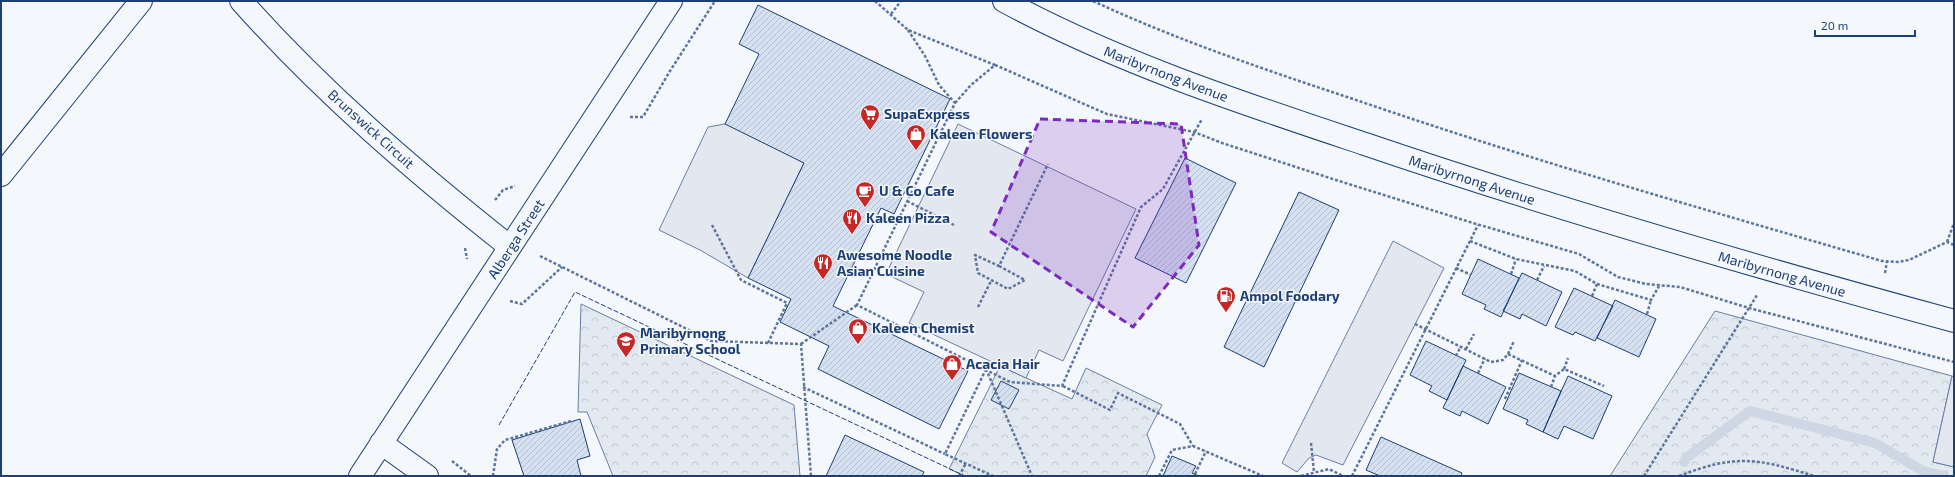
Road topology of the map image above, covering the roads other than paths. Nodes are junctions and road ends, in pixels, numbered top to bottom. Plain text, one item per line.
1 (142, 1) edge
2 (241, 1) edge
3 (672, 1) edge
4 (1004, 1) edge
5 (1, 175) edge
6 (510, 247) junction
7 (1954, 321) edge
8 (382, 443) junction
9 (360, 476) edge
10 (426, 476) edge

1 - 5 street
2 - 6 street, Brunswick Circuit
3 - 6 street, Alberga Street
4 - 7 street, Maribyrnong Avenue
6 - 8 street, Alberga Street
8 - 9 street, Alberga Street
8 - 10 street

